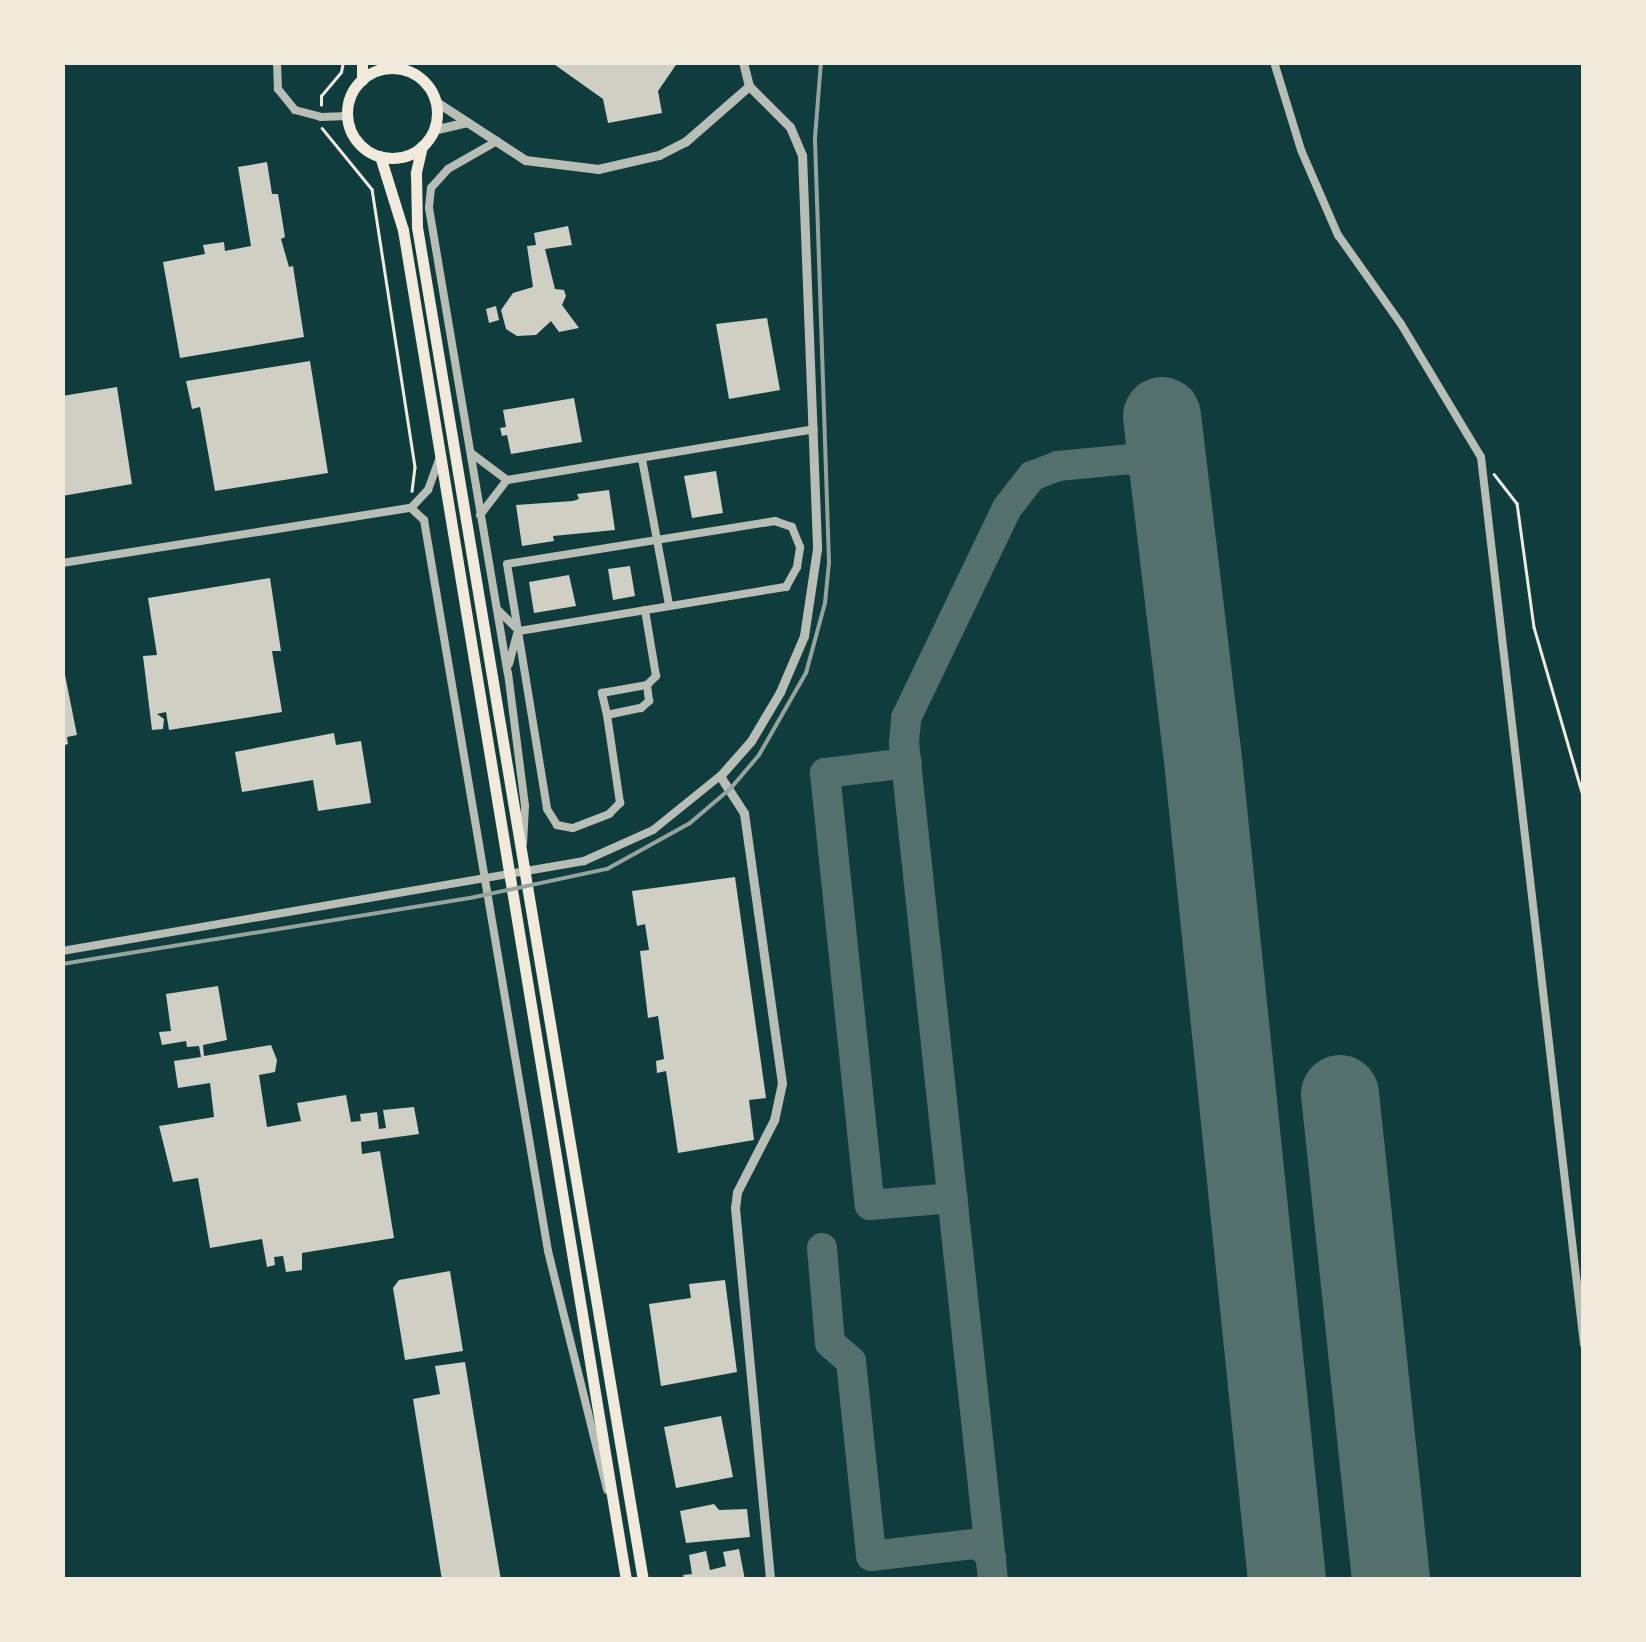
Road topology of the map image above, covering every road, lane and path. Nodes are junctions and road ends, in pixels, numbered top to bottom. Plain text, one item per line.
1 (277, 62) edge
2 (342, 62) edge
3 (362, 62) edge
4 (743, 62) edge
5 (1274, 62) edge
6 (401, 66) edge
7 (362, 80) junction
8 (749, 86) junction
9 (435, 101) junction
10 (346, 116) junction
11 (321, 117) junction
12 (467, 122) junction
13 (433, 130) junction
14 (497, 142) junction
15 (422, 146) junction
16 (380, 156) junction
17 (814, 430) junction
18 (469, 451) junction
19 (440, 455) junction
20 (1480, 457) junction
21 (642, 459) junction
22 (506, 480) junction
23 (411, 508) junction
24 (480, 515) junction
25 (657, 540) junction
26 (62, 564) edge
27 (669, 605) junction
28 (496, 607) junction
29 (644, 610) junction
30 (519, 630) junction
31 (508, 673) junction
32 (647, 685) junction
33 (606, 715) junction
34 (720, 776) junction
35 (1584, 799) edge
36 (523, 857) junction
37 (62, 951) edge
38 (1584, 1344) edge
39 (614, 1514) junction
40 (626, 1580) edge
41 (643, 1580) edge
42 (770, 1580) edge

1 - 11 street
2 - 11 path
3 - 7 main road
4 - 8 street
5 - 20 street
6 - 7 main road
6 - 9 main road
7 - 10 main road
8 - 14 street
8 - 17 street
9 - 12 street
9 - 13 main road
10 - 11 street
10 - 16 main road
11 - 23 path
12 - 13 street
12 - 14 street
13 - 15 main road
14 - 18 street
15 - 16 main road
15 - 36 main road
16 - 19 main road
17 - 21 street
17 - 34 street
18 - 22 street
18 - 24 street
19 - 23 street
19 - 39 main road
20 - 35 path
20 - 38 street
21 - 22 street
21 - 25 street
22 - 24 street
23 - 26 street
23 - 39 street
24 - 28 street
25 - 27 street
25 - 27 street
25 - 30 street
27 - 29 street
28 - 30 street
28 - 31 street
29 - 30 street
29 - 32 street
30 - 31 street
30 - 33 street
31 - 36 street
32 - 33 street
32 - 33 street
34 - 37 street
34 - 42 street
36 - 41 main road
39 - 40 main road

